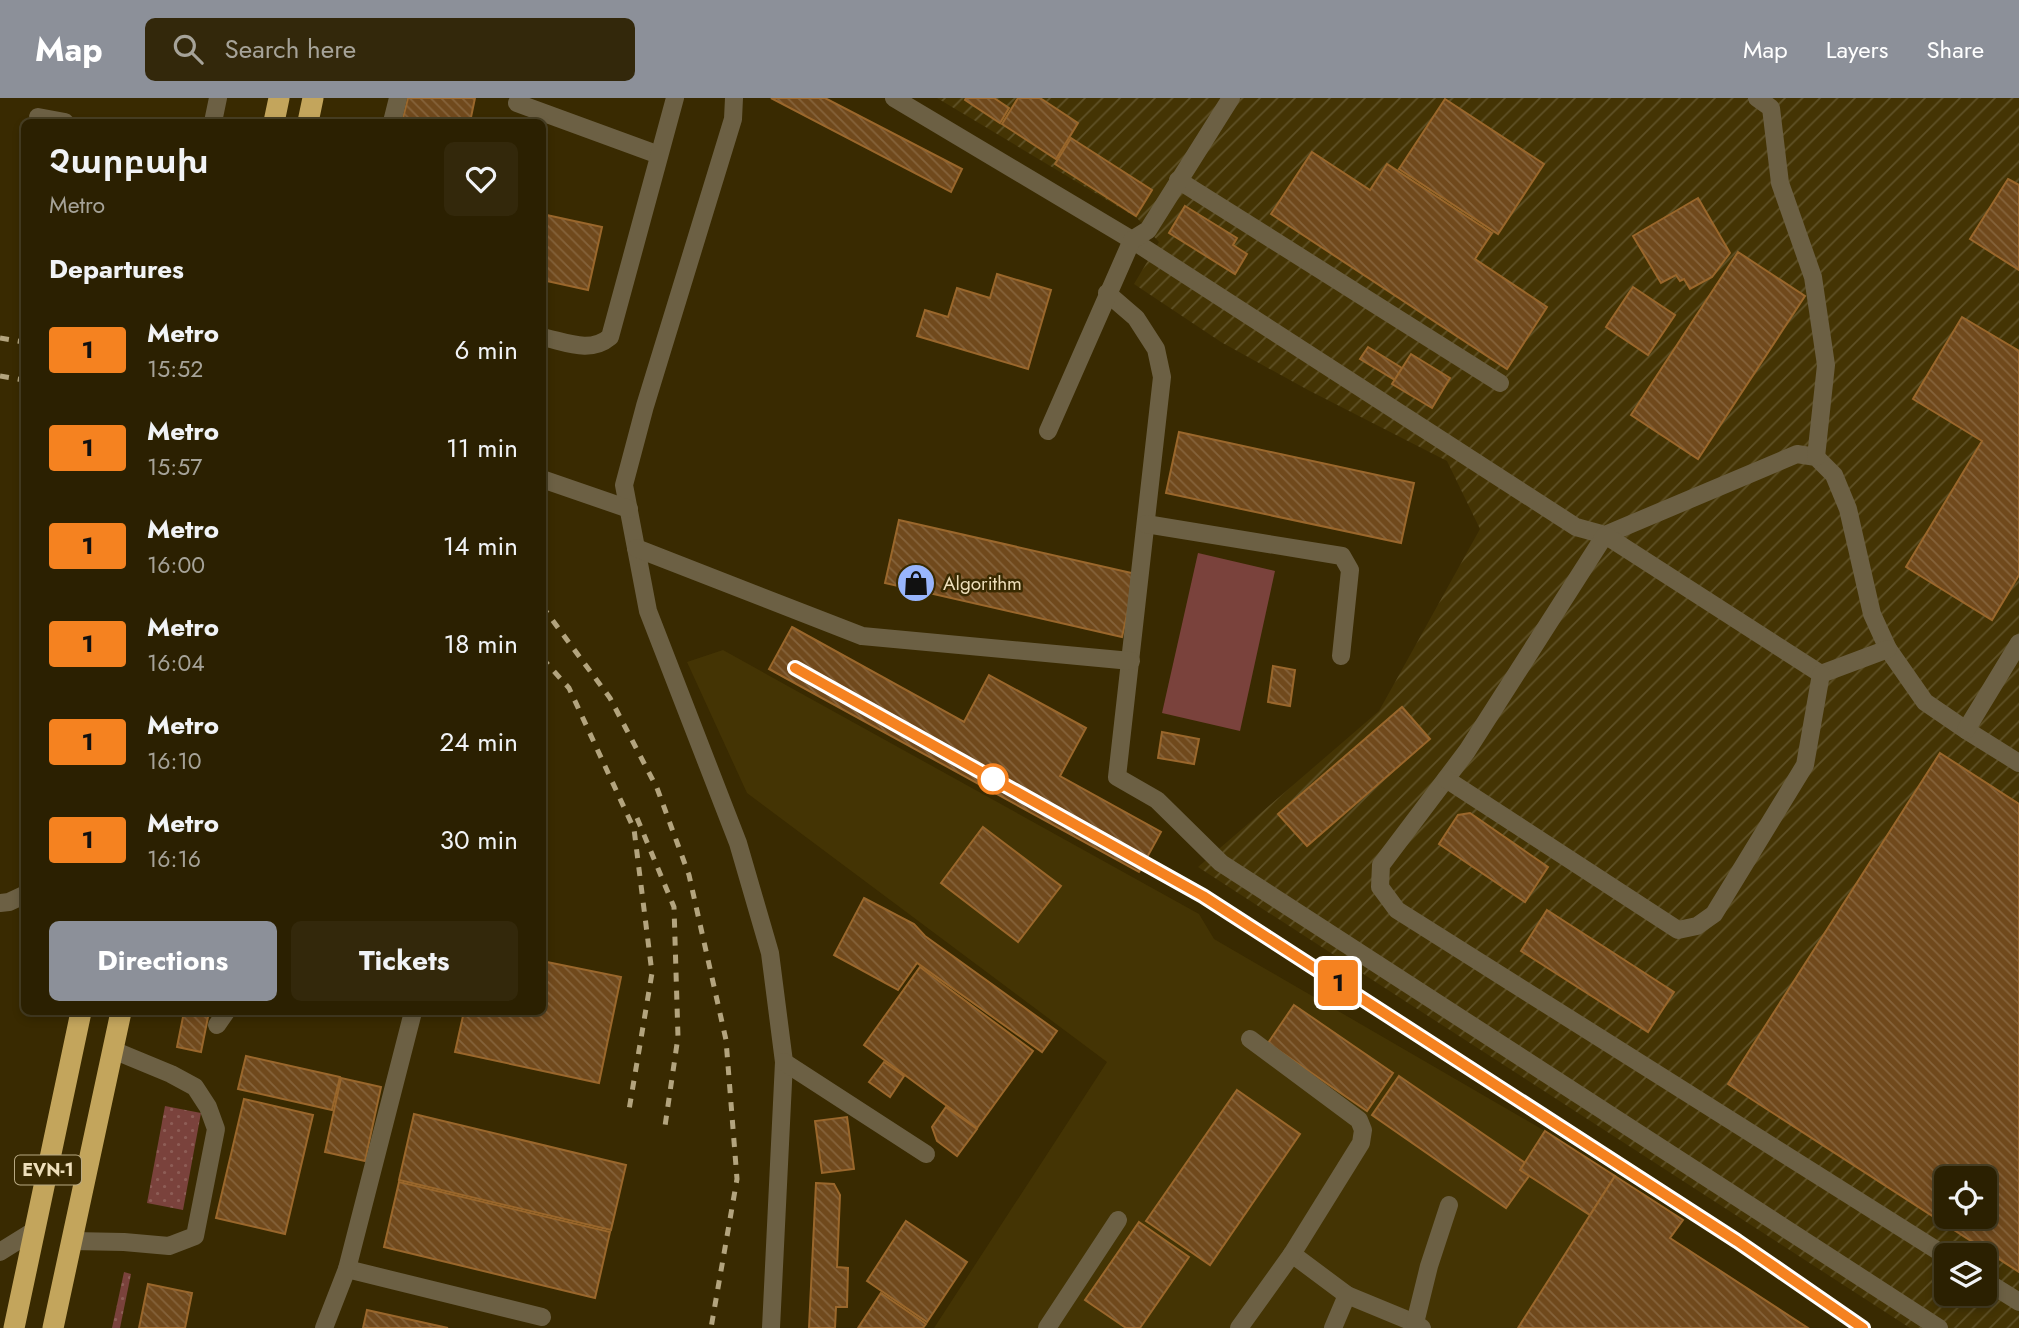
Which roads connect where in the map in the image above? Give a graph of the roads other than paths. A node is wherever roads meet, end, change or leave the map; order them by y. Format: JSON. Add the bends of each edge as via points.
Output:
{"nodes":[{"id":1,"x":218,"y":98,"type":"edge"},
{"id":2,"x":279,"y":98,"type":"edge"},
{"id":3,"x":313,"y":98,"type":"edge"},
{"id":4,"x":398,"y":98,"type":"edge"},
{"id":5,"x":675,"y":98,"type":"edge"},
{"id":6,"x":734,"y":98,"type":"edge"},
{"id":7,"x":894,"y":98,"type":"edge"},
{"id":8,"x":1231,"y":98,"type":"edge"},
{"id":9,"x":1757,"y":98,"type":"edge"},
{"id":10,"x":517,"y":103,"type":"dead end"},
{"id":11,"x":38,"y":117,"type":"dead end"},
{"id":12,"x":49,"y":119,"type":"edge"},
{"id":13,"x":214,"y":119,"type":"edge"},
{"id":14,"x":275,"y":119,"type":"edge"},
{"id":15,"x":309,"y":119,"type":"edge"},
{"id":16,"x":393,"y":119,"type":"edge"},
{"id":17,"x":659,"y":155,"type":"junction"},
{"id":18,"x":1178,"y":180,"type":"junction"},
{"id":19,"x":1132,"y":240,"type":"junction"},
{"id":20,"x":1107,"y":293,"type":"junction"},
{"id":21,"x":546,"y":338,"type":"edge"},
{"id":22,"x":1500,"y":383,"type":"dead end"},
{"id":23,"x":1048,"y":431,"type":"dead end"},
{"id":24,"x":1816,"y":457,"type":"junction"},
{"id":25,"x":546,"y":481,"type":"edge"},
{"id":26,"x":629,"y":509,"type":"junction"},
{"id":27,"x":1146,"y":524,"type":"junction"},
{"id":28,"x":1605,"y":535,"type":"junction"},
{"id":29,"x":636,"y":548,"type":"junction"},
{"id":30,"x":2019,"y":643,"type":"edge"},
{"id":31,"x":1888,"y":649,"type":"junction"},
{"id":32,"x":1341,"y":656,"type":"dead end"},
{"id":33,"x":1130,"y":662,"type":"junction"},
{"id":34,"x":1821,"y":674,"type":"junction"},
{"id":35,"x":1966,"y":730,"type":"junction"},
{"id":36,"x":2019,"y":763,"type":"edge"},
{"id":37,"x":1446,"y":779,"type":"junction"},
{"id":38,"x":21,"y":896,"type":"edge"},
{"id":39,"x":0,"y":903,"type":"edge"},
{"id":40,"x":80,"y":1015,"type":"edge"},
{"id":41,"x":120,"y":1015,"type":"edge"},
{"id":42,"x":408,"y":1015,"type":"edge"},
{"id":43,"x":1250,"y":1039,"type":"dead end"},
{"id":44,"x":113,"y":1050,"type":"junction"},
{"id":45,"x":784,"y":1062,"type":"junction"},
{"id":46,"x":926,"y":1154,"type":"dead end"},
{"id":47,"x":1449,"y":1205,"type":"dead end"},
{"id":48,"x":1118,"y":1220,"type":"dead end"},
{"id":49,"x":35,"y":1230,"type":"junction"},
{"id":50,"x":72,"y":1241,"type":"junction"},
{"id":51,"x":1934,"y":1248,"type":"edge"},
{"id":52,"x":0,"y":1252,"type":"edge"},
{"id":53,"x":1292,"y":1254,"type":"junction"},
{"id":54,"x":347,"y":1269,"type":"junction"},
{"id":55,"x":1997,"y":1288,"type":"edge"},
{"id":56,"x":1347,"y":1295,"type":"junction"},
{"id":57,"x":2019,"y":1301,"type":"edge"},
{"id":58,"x":542,"y":1317,"type":"dead end"},
{"id":59,"x":1419,"y":1325,"type":"edge"},
{"id":60,"x":14,"y":1328,"type":"edge"},
{"id":61,"x":53,"y":1328,"type":"edge"},
{"id":62,"x":324,"y":1328,"type":"edge"},
{"id":63,"x":771,"y":1328,"type":"edge"},
{"id":64,"x":1047,"y":1328,"type":"edge"},
{"id":65,"x":1239,"y":1328,"type":"edge"},
{"id":66,"x":1333,"y":1328,"type":"edge"},
{"id":67,"x":1939,"y":1328,"type":"edge"}],
"edges":[{"from":1,"to":13,"type":"street"},
{"from":2,"to":14,"type":"highway"},
{"from":3,"to":15,"type":"highway"},
{"from":4,"to":16,"type":"street"},
{"from":5,"to":17,"type":"street"},
{"from":6,"to":26,"type":"street","via":[[733,119],[624,485]]},
{"from":7,"to":19,"type":"street"},
{"from":8,"to":18,"type":"street"},
{"from":9,"to":24,"type":"street","via":[[1771,108],[1780,183],[1813,277],[1826,365]]},
{"from":10,"to":17,"type":"street"},
{"from":11,"to":12,"type":"street"},
{"from":17,"to":21,"type":"street","via":[[610,337],[601,345],[587,347]]},
{"from":18,"to":19,"type":"street","via":[[1148,230]]},
{"from":18,"to":22,"type":"street"},
{"from":19,"to":20,"type":"street"},
{"from":19,"to":28,"type":"street","via":[[1576,527]]},
{"from":20,"to":23,"type":"street"},
{"from":20,"to":27,"type":"street","via":[[1136,318],[1156,349],[1162,377]]},
{"from":24,"to":28,"type":"street","via":[[1797,454]]},
{"from":24,"to":31,"type":"street","via":[[1834,474],[1848,509],[1872,614]]},
{"from":25,"to":26,"type":"street"},
{"from":26,"to":29,"type":"street"},
{"from":27,"to":32,"type":"street","via":[[1342,556],[1350,570]]},
{"from":27,"to":33,"type":"street"},
{"from":28,"to":34,"type":"street"},
{"from":28,"to":37,"type":"street"},
{"from":29,"to":33,"type":"street","via":[[862,636]]},
{"from":29,"to":45,"type":"street","via":[[648,611],[738,843],[771,953]]},
{"from":30,"to":35,"type":"street"},
{"from":31,"to":34,"type":"street"},
{"from":31,"to":35,"type":"street","via":[[1925,702]]},
{"from":33,"to":67,"type":"street","via":[[1118,777],[1157,800],[1221,863]]},
{"from":34,"to":37,"type":"street","via":[[1805,765],[1714,914],[1696,926],[1678,930]]},
{"from":35,"to":36,"type":"street"},
{"from":37,"to":51,"type":"street","via":[[1381,865],[1381,887],[1397,910]]},
{"from":38,"to":39,"type":"street"},
{"from":40,"to":49,"type":"highway","number":"EVN-1"},
{"from":41,"to":44,"type":"highway","number":"EVN-1"},
{"from":42,"to":54,"type":"street"},
{"from":43,"to":53,"type":"street","via":[[1359,1120],[1363,1130],[1361,1143]]},
{"from":44,"to":50,"type":"highway","number":"EVN-1"},
{"from":44,"to":50,"type":"street","via":[[195,1087],[208,1107],[216,1129],[195,1236],[169,1246]]},
{"from":45,"to":46,"type":"street"},
{"from":45,"to":63,"type":"street"},
{"from":47,"to":59,"type":"street","via":[[1429,1266]]},
{"from":48,"to":64,"type":"street"},
{"from":49,"to":52,"type":"street"},
{"from":49,"to":60,"type":"highway","number":"EVN-1"},
{"from":50,"to":61,"type":"highway","number":"EVN-1"},
{"from":53,"to":56,"type":"street"},
{"from":53,"to":65,"type":"street"},
{"from":54,"to":58,"type":"street"},
{"from":54,"to":62,"type":"street"},
{"from":55,"to":57,"type":"street"},
{"from":56,"to":59,"type":"street"},
{"from":56,"to":66,"type":"street"}]}
